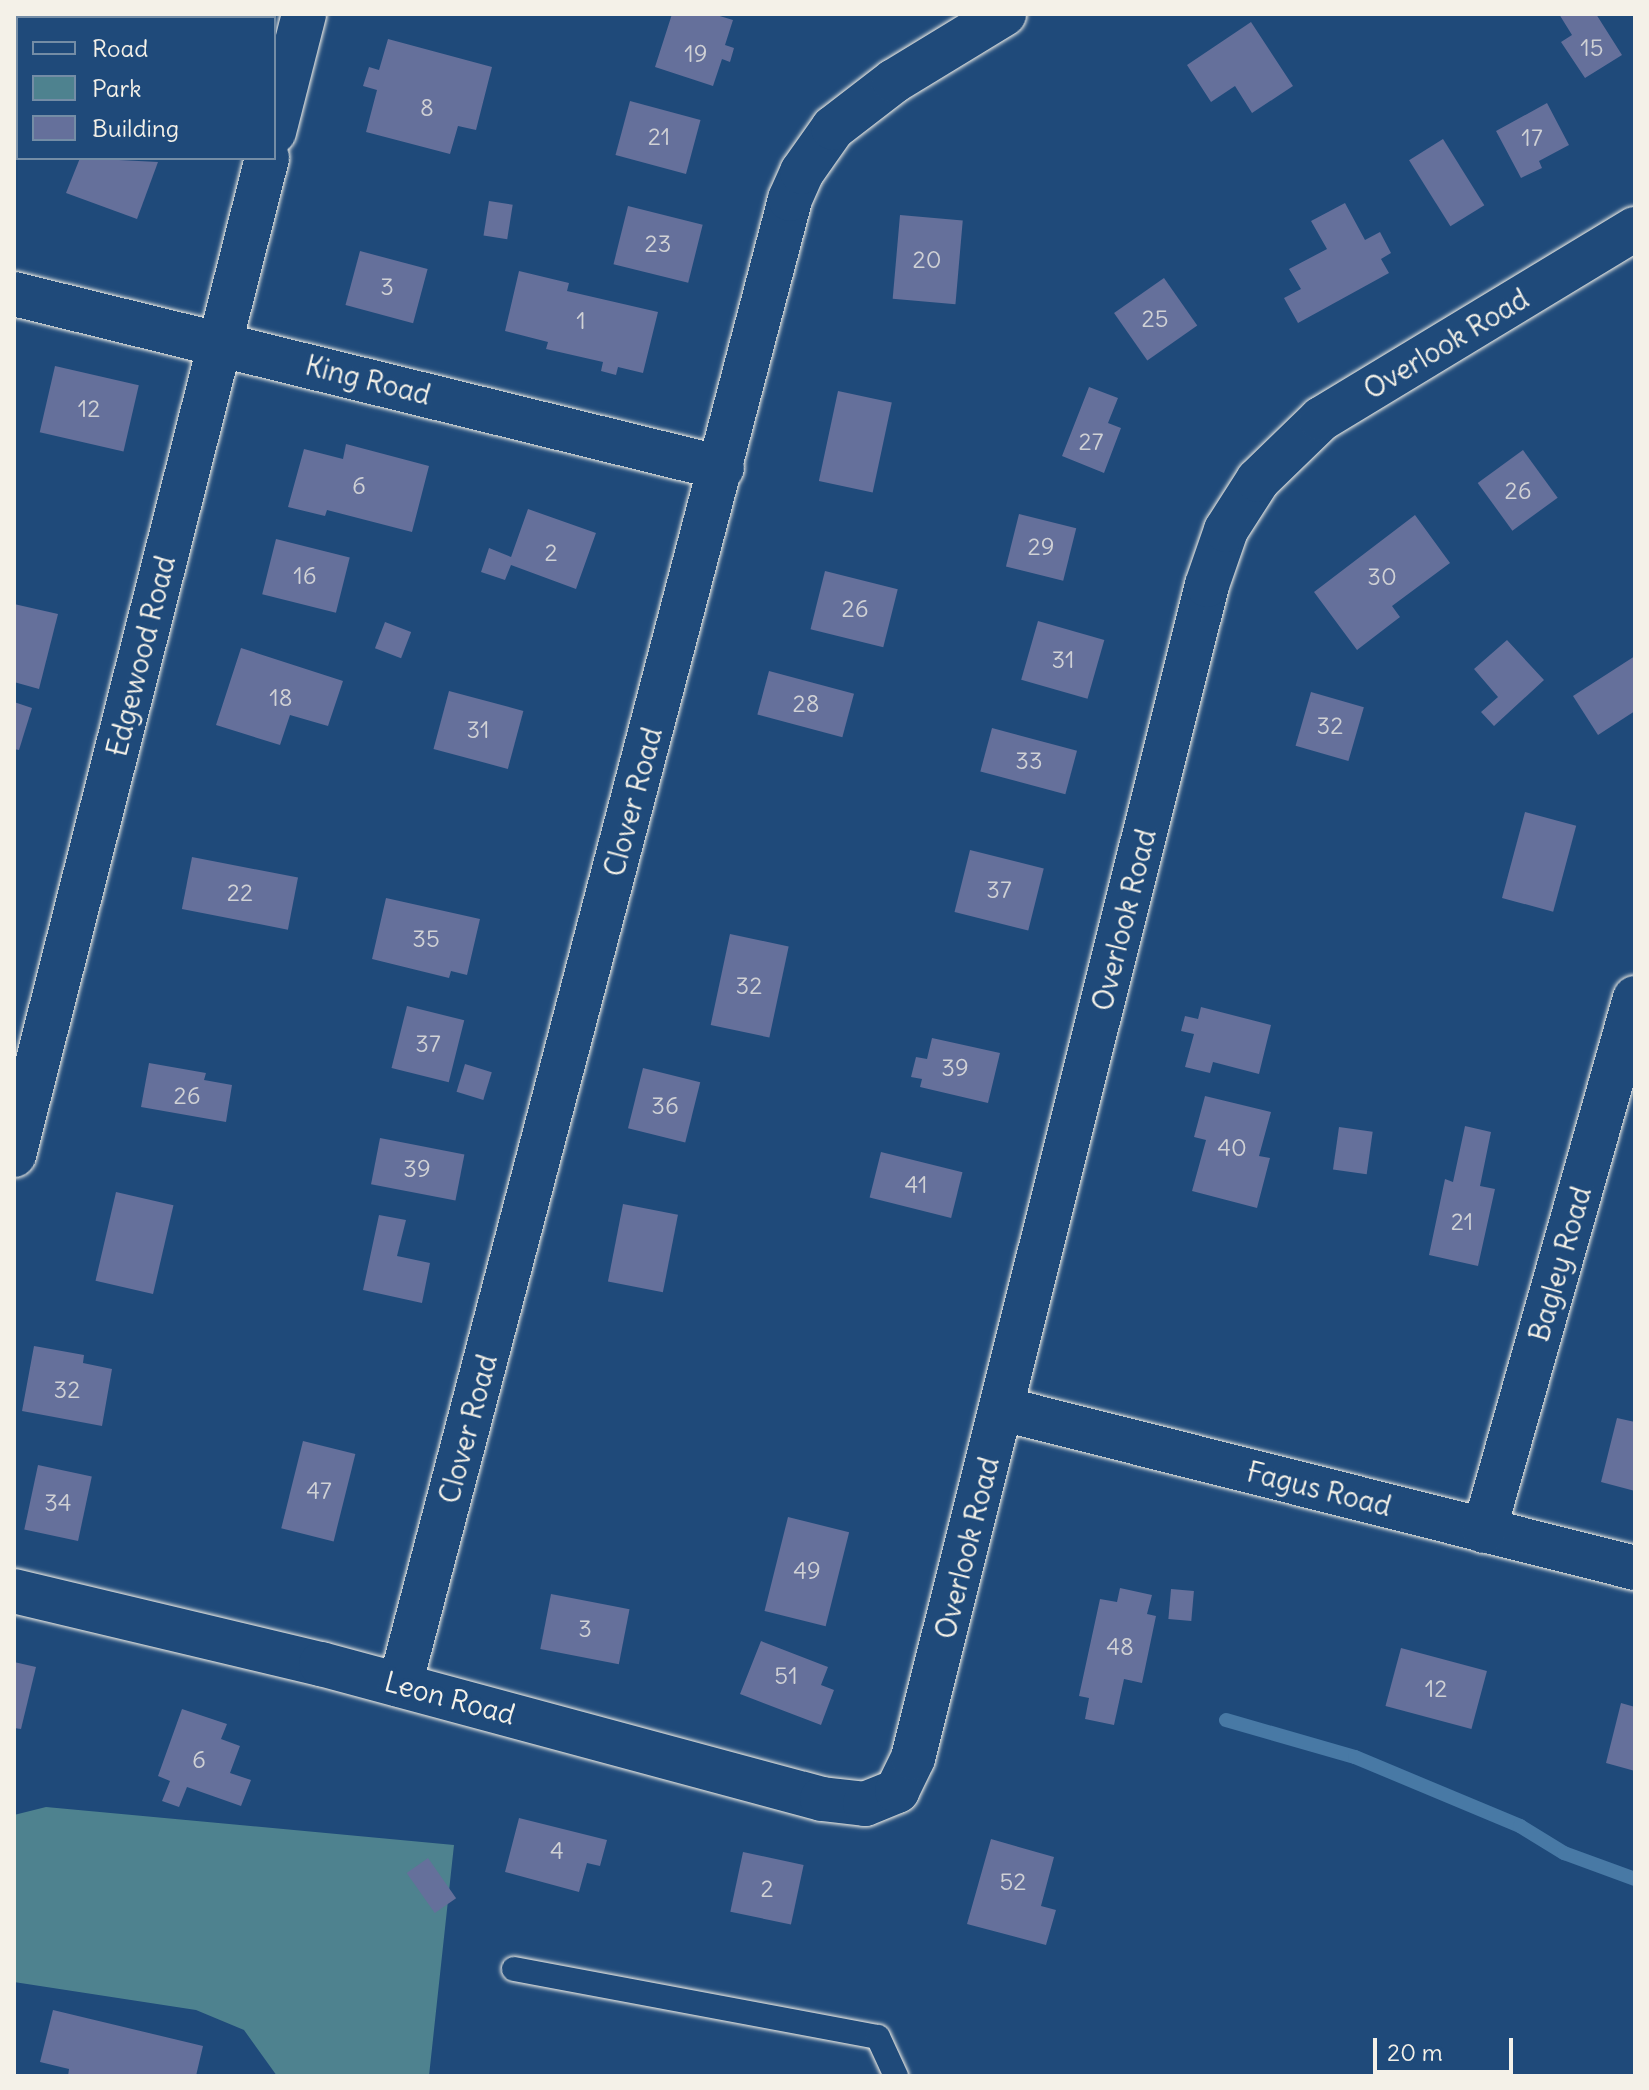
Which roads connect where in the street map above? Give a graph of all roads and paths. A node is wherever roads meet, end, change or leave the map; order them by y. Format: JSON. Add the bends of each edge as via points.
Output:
{"nodes":[{"id":1,"x":304,"y":14,"type":"edge"},
{"id":2,"x":1004,"y":14,"type":"edge"},
{"id":3,"x":276,"y":124,"type":"edge"},
{"id":4,"x":266,"y":160,"type":"edge"},
{"id":5,"x":1635,"y":229,"type":"edge"},
{"id":6,"x":14,"y":294,"type":"edge"},
{"id":7,"x":220,"y":344,"type":"junction"},
{"id":8,"x":722,"y":468,"type":"junction"},
{"id":9,"x":1635,"y":998,"type":"edge"},
{"id":10,"x":14,"y":1155,"type":"edge"},
{"id":11,"x":1003,"y":1409,"type":"junction"},
{"id":12,"x":1484,"y":1531,"type":"junction"},
{"id":13,"x":1635,"y":1568,"type":"edge"},
{"id":14,"x":14,"y":1591,"type":"edge"},
{"id":15,"x":400,"y":1685,"type":"junction"},
{"id":16,"x":884,"y":1800,"type":"joint"},
{"id":17,"x":514,"y":1969,"type":"dead end"},
{"id":18,"x":896,"y":2076,"type":"edge"}],
"edges":[{"from":1,"to":3,"type":"street"},
{"from":2,"to":8,"type":"street","name":"Clover Road","via":[[862,104],[816,149],[781,226]]},
{"from":4,"to":7,"type":"street","name":"Edgewood Road"},
{"from":5,"to":11,"type":"street","name":"Overlook Road","via":[[1321,419],[1267,469],[1226,530],[1207,585]]},
{"from":6,"to":7,"type":"street","name":"King Road"},
{"from":7,"to":8,"type":"street","name":"King Road"},
{"from":7,"to":10,"type":"street","name":"Edgewood Road"},
{"from":8,"to":15,"type":"street","name":"Clover Road"},
{"from":9,"to":12,"type":"street","name":"Bagley Road"},
{"from":11,"to":12,"type":"street","name":"Fagus Road"},
{"from":11,"to":16,"type":"street","name":"Overlook Road","via":[[913,1758],[897,1791]]},
{"from":12,"to":13,"type":"street","name":"Fagus Road"},
{"from":14,"to":15,"type":"street","name":"Leon Road"},
{"from":15,"to":16,"type":"street","name":"Leon Road","via":[[822,1799],[847,1804]]},
{"from":17,"to":18,"type":"lane","via":[[878,2037]]}]}
